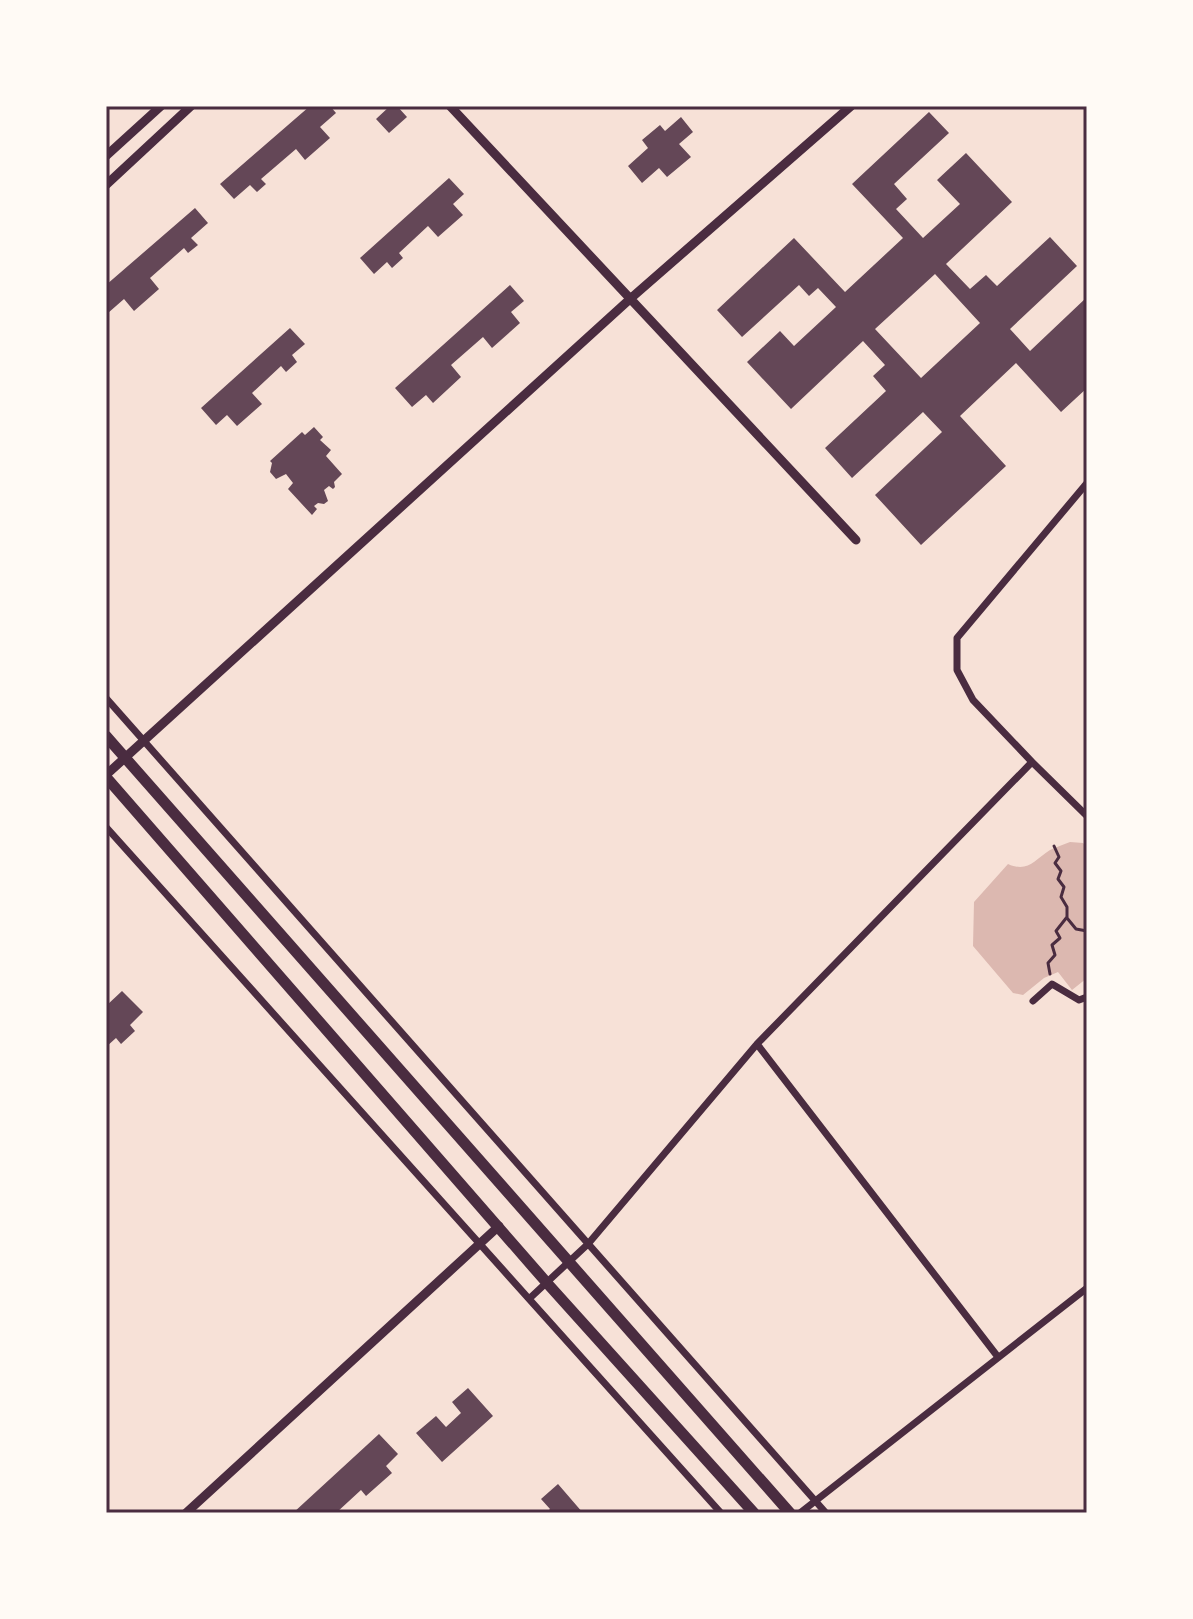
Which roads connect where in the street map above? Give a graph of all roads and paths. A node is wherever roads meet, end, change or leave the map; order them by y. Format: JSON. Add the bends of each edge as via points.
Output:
{"nodes":[{"id":1,"x":161,"y":106,"type":"edge"},
{"id":2,"x":191,"y":106,"type":"edge"},
{"id":3,"x":450,"y":106,"type":"edge"},
{"id":4,"x":851,"y":106,"type":"edge"},
{"id":5,"x":106,"y":156,"type":"edge"},
{"id":6,"x":106,"y":185,"type":"edge"},
{"id":7,"x":630,"y":299,"type":"junction"},
{"id":8,"x":1087,"y":483,"type":"edge"},
{"id":9,"x":856,"y":540,"type":"dead end"},
{"id":10,"x":106,"y":698,"type":"edge"},
{"id":11,"x":106,"y":736,"type":"edge"},
{"id":12,"x":143,"y":741,"type":"junction"},
{"id":13,"x":125,"y":757,"type":"junction"},
{"id":14,"x":1032,"y":762,"type":"junction"},
{"id":15,"x":106,"y":776,"type":"edge"},
{"id":16,"x":1087,"y":816,"type":"edge"},
{"id":17,"x":106,"y":827,"type":"edge"},
{"id":18,"x":1054,"y":846,"type":"dead end"},
{"id":19,"x":1067,"y":917,"type":"junction"},
{"id":20,"x":1087,"y":931,"type":"edge"},
{"id":21,"x":1052,"y":984,"type":"junction"},
{"id":22,"x":1087,"y":997,"type":"edge"},
{"id":23,"x":1033,"y":1001,"type":"dead end"},
{"id":24,"x":757,"y":1044,"type":"junction"},
{"id":25,"x":499,"y":1226,"type":"junction"},
{"id":26,"x":480,"y":1243,"type":"junction"},
{"id":27,"x":588,"y":1244,"type":"junction"},
{"id":28,"x":569,"y":1262,"type":"junction"},
{"id":29,"x":547,"y":1283,"type":"junction"},
{"id":30,"x":1087,"y":1288,"type":"edge"},
{"id":31,"x":530,"y":1298,"type":"junction"},
{"id":32,"x":998,"y":1357,"type":"junction"},
{"id":33,"x":816,"y":1501,"type":"junction"},
{"id":34,"x":186,"y":1513,"type":"edge"},
{"id":35,"x":721,"y":1513,"type":"edge"},
{"id":36,"x":754,"y":1513,"type":"edge"},
{"id":37,"x":790,"y":1513,"type":"edge"},
{"id":38,"x":800,"y":1513,"type":"edge"},
{"id":39,"x":826,"y":1513,"type":"edge"}],
"edges":[{"from":1,"to":5,"type":"street"},
{"from":2,"to":6,"type":"street"},
{"from":3,"to":7,"type":"street"},
{"from":4,"to":7,"type":"street"},
{"from":7,"to":9,"type":"street"},
{"from":7,"to":12,"type":"street"},
{"from":8,"to":14,"type":"street","via":[[957,638],[957,670],[973,700]]},
{"from":10,"to":12,"type":"street"},
{"from":11,"to":13,"type":"main road"},
{"from":12,"to":13,"type":"street"},
{"from":12,"to":27,"type":"street"},
{"from":13,"to":15,"type":"street"},
{"from":13,"to":28,"type":"main road"},
{"from":14,"to":16,"type":"street"},
{"from":14,"to":24,"type":"street"},
{"from":15,"to":25,"type":"main road"},
{"from":17,"to":26,"type":"street"},
{"from":18,"to":19,"type":"path"},
{"from":19,"to":20,"type":"path","via":[[1076,929]]},
{"from":19,"to":21,"type":"path","via":[[1052,945]]},
{"from":21,"to":22,"type":"street","via":[[1079,1000]]},
{"from":21,"to":23,"type":"street"},
{"from":24,"to":27,"type":"street"},
{"from":24,"to":32,"type":"street"},
{"from":25,"to":26,"type":"street"},
{"from":25,"to":29,"type":"main road"},
{"from":26,"to":31,"type":"street"},
{"from":26,"to":34,"type":"street"},
{"from":27,"to":28,"type":"street"},
{"from":27,"to":33,"type":"street"},
{"from":28,"to":29,"type":"street"},
{"from":28,"to":37,"type":"main road"},
{"from":29,"to":31,"type":"street"},
{"from":29,"to":36,"type":"main road"},
{"from":30,"to":32,"type":"street"},
{"from":31,"to":35,"type":"street"},
{"from":32,"to":33,"type":"street"},
{"from":33,"to":38,"type":"street"},
{"from":33,"to":39,"type":"street"}]}
